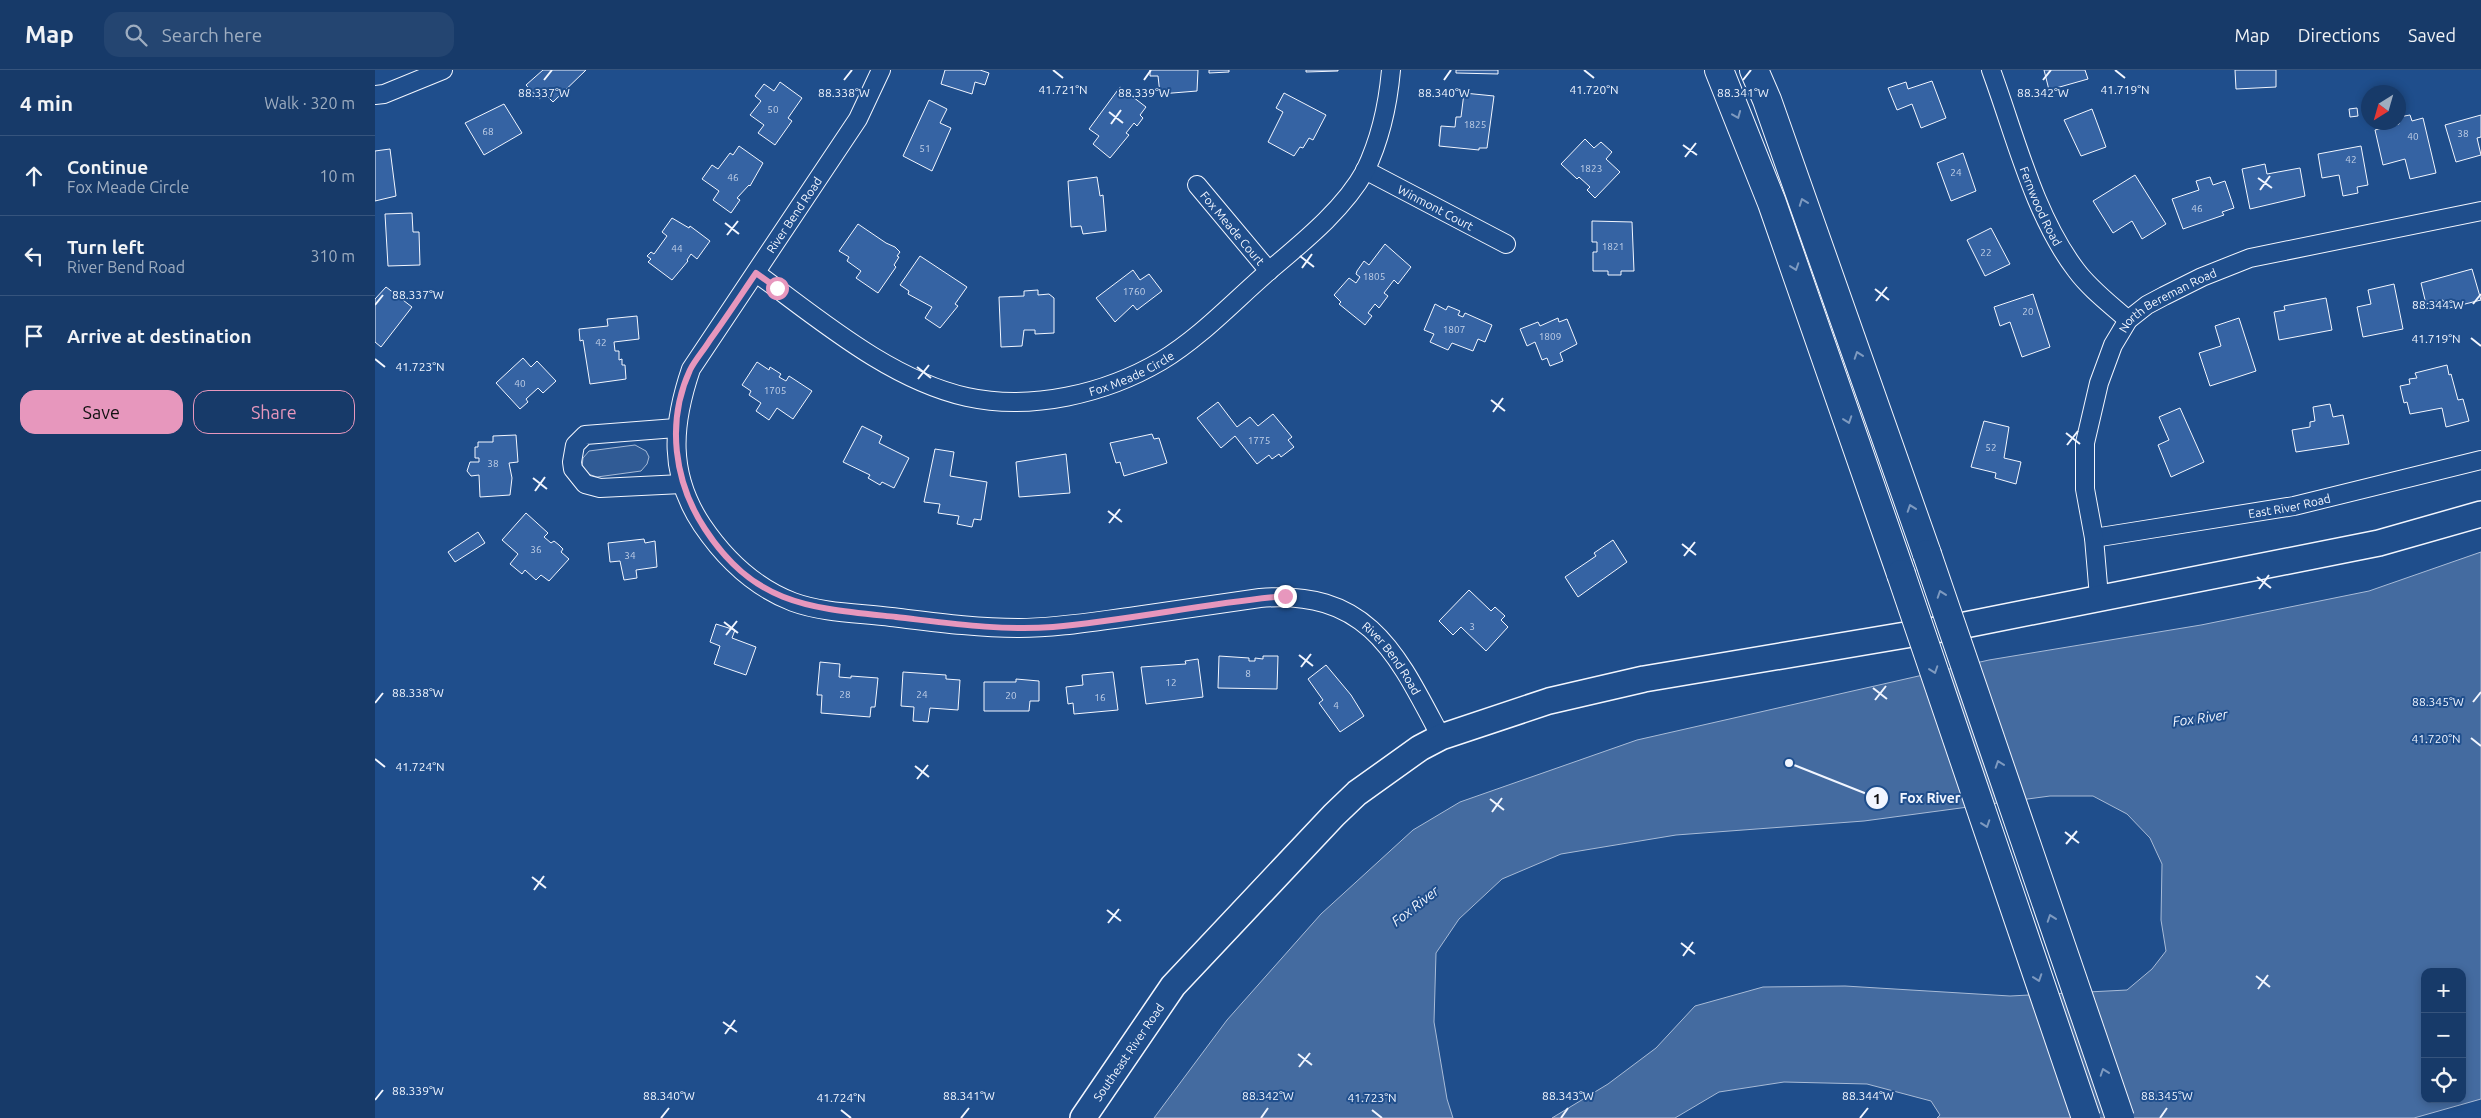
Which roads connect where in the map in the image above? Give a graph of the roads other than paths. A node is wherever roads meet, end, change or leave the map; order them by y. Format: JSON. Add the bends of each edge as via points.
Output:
{"nodes":[{"id":1,"x":443,"y":70,"type":"edge"},
{"id":2,"x":881,"y":70,"type":"edge"},
{"id":3,"x":1391,"y":70,"type":"edge"},
{"id":4,"x":1719,"y":70,"type":"edge"},
{"id":5,"x":1754,"y":70,"type":"edge"},
{"id":6,"x":1991,"y":70,"type":"edge"},
{"id":7,"x":375,"y":95,"type":"edge"},
{"id":8,"x":1365,"y":170,"type":"junction"},
{"id":9,"x":1197,"y":185,"type":"dead end"},
{"id":10,"x":2481,"y":211,"type":"edge"},
{"id":11,"x":1506,"y":244,"type":"dead end"},
{"id":12,"x":1269,"y":271,"type":"junction"},
{"id":13,"x":756,"y":273,"type":"junction"},
{"id":14,"x":2128,"y":320,"type":"junction"},
{"id":15,"x":676,"y":428,"type":"junction"},
{"id":16,"x":2481,"y":460,"type":"edge"},
{"id":17,"x":682,"y":484,"type":"junction"},
{"id":18,"x":2481,"y":514,"type":"edge"},
{"id":19,"x":2093,"y":538,"type":"junction"},
{"id":20,"x":2099,"y":597,"type":"junction"},
{"id":21,"x":1441,"y":737,"type":"junction"},
{"id":22,"x":1083,"y":1118,"type":"edge"},
{"id":23,"x":2086,"y":1118,"type":"edge"},
{"id":24,"x":2120,"y":1118,"type":"edge"}],
"edges":[{"from":1,"to":7,"type":"street"},
{"from":2,"to":13,"type":"street","name":"River Bend Road","via":[[858,119]]},
{"from":3,"to":8,"type":"street","name":"Fox Meade Circle","via":[[1389,99]]},
{"from":4,"to":23,"type":"main road","one_way":true,"bridge":true,"via":[[1773,203]]},
{"from":24,"to":5,"type":"main road","one_way":true,"bridge":true,"via":[[1927,554]]},
{"from":6,"to":14,"type":"street","name":"Fernwood Road","via":[[2056,240],[2075,270]]},
{"from":8,"to":11,"type":"street","name":"Winmont Court"},
{"from":8,"to":12,"type":"street","name":"Fox Meade Circle","via":[[1326,220]]},
{"from":9,"to":12,"type":"street","name":"Fox Meade Court"},
{"from":10,"to":14,"type":"street","name":"North Bereman Road","via":[[2250,258],[2201,277],[2147,305]]},
{"from":12,"to":13,"type":"street","name":"Fox Meade Circle","via":[[1162,360],[1099,387],[1066,396],[1025,401],[967,397],[931,386],[855,344]]},
{"from":13,"to":15,"type":"street","name":"River Bend Road","via":[[691,369]]},
{"from":14,"to":19,"type":"street","name":"North Bereman Road","via":[[2113,345],[2099,383],[2085,443],[2085,489]]},
{"from":15,"to":17,"type":"street","name":"River Bend Road","via":[[676,454]]},
{"from":15,"to":17,"type":"street","via":[[585,435],[575,445],[572,462],[581,481],[596,488]]},
{"from":16,"to":19,"type":"street","name":"East River Road","via":[[2294,506]]},
{"from":17,"to":21,"type":"street","name":"River Bend Road","via":[[698,518],[729,560],[748,577],[795,602],[829,610],[1018,628],[1086,623],[1260,598],[1309,598],[1355,617],[1377,635],[1395,654]]},
{"from":18,"to":20,"type":"street","name":"Southeast River Road","via":[[2379,543]]},
{"from":19,"to":20,"type":"street","name":"North Bereman Road"},
{"from":20,"to":21,"type":"street","name":"Southeast River Road","via":[[1965,625],[1643,679],[1549,701]]},
{"from":21,"to":22,"type":"street","name":"Southeast River Road","via":[[1357,793],[1173,986]]}]}
